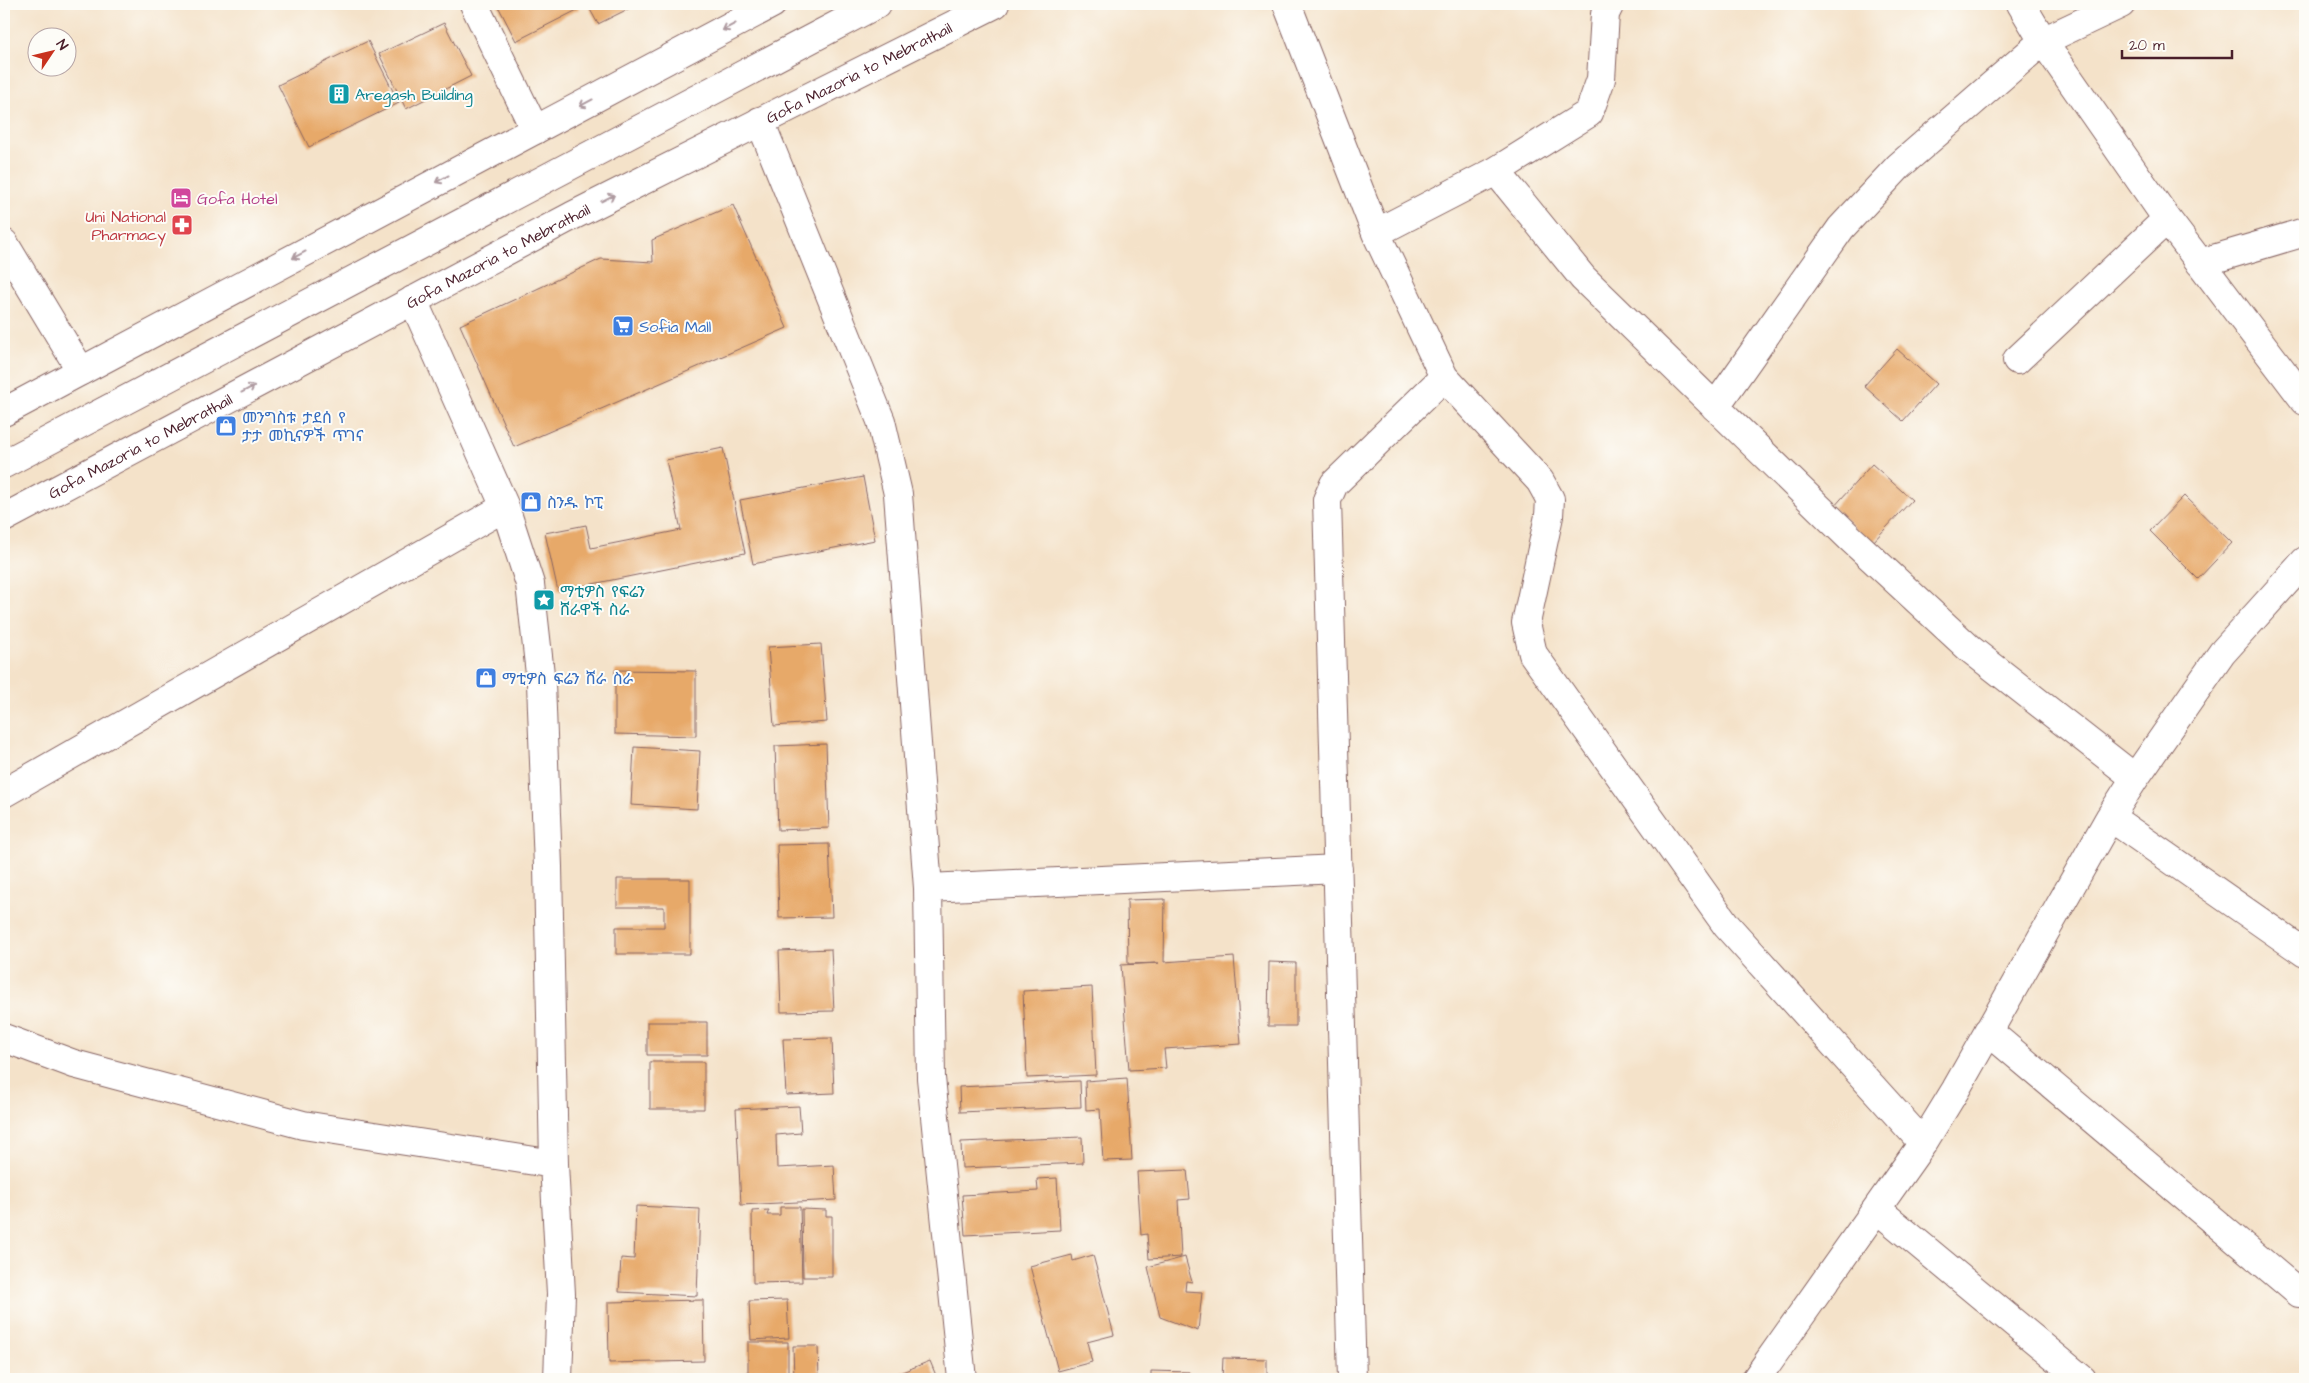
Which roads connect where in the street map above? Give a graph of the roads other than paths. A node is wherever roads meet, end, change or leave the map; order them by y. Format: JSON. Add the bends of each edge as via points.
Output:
{"nodes":[{"id":1,"x":474,"y":4,"type":"edge"},
{"id":2,"x":772,"y":4,"type":"edge"},
{"id":3,"x":877,"y":4,"type":"edge"},
{"id":4,"x":995,"y":4,"type":"edge"},
{"id":5,"x":1287,"y":4,"type":"edge"},
{"id":6,"x":1610,"y":4,"type":"edge"},
{"id":7,"x":2021,"y":4,"type":"edge"},
{"id":8,"x":2121,"y":4,"type":"edge"},
{"id":9,"x":2043,"y":41,"type":"junction"},
{"id":10,"x":760,"y":121,"type":"junction"},
{"id":11,"x":535,"y":130,"type":"junction"},
{"id":12,"x":1496,"y":171,"type":"junction"},
{"id":13,"x":2167,"y":219,"type":"junction"},
{"id":14,"x":2305,"y":232,"type":"edge"},
{"id":15,"x":1376,"y":233,"type":"junction"},
{"id":16,"x":4,"y":243,"type":"edge"},
{"id":17,"x":2200,"y":263,"type":"junction"},
{"id":18,"x":412,"y":300,"type":"junction"},
{"id":19,"x":2017,"y":360,"type":"dead end"},
{"id":20,"x":81,"y":371,"type":"junction"},
{"id":21,"x":1444,"y":377,"type":"junction"},
{"id":22,"x":2305,"y":402,"type":"edge"},
{"id":23,"x":1715,"y":407,"type":"junction"},
{"id":24,"x":4,"y":412,"type":"edge"},
{"id":25,"x":4,"y":464,"type":"edge"},
{"id":26,"x":505,"y":507,"type":"junction"},
{"id":27,"x":4,"y":518,"type":"edge"},
{"id":28,"x":2305,"y":561,"type":"edge"},
{"id":29,"x":2134,"y":778,"type":"junction"},
{"id":30,"x":4,"y":793,"type":"edge"},
{"id":31,"x":2110,"y":817,"type":"junction"},
{"id":32,"x":1338,"y":869,"type":"junction"},
{"id":33,"x":928,"y":888,"type":"junction"},
{"id":34,"x":2305,"y":953,"type":"edge"},
{"id":35,"x":1988,"y":1032,"type":"junction"},
{"id":36,"x":4,"y":1038,"type":"edge"},
{"id":37,"x":1923,"y":1143,"type":"junction"},
{"id":38,"x":554,"y":1164,"type":"junction"},
{"id":39,"x":1878,"y":1210,"type":"junction"},
{"id":40,"x":2299,"y":1293,"type":"dead end"},
{"id":41,"x":558,"y":1379,"type":"edge"},
{"id":42,"x":962,"y":1379,"type":"edge"},
{"id":43,"x":1352,"y":1379,"type":"edge"},
{"id":44,"x":1756,"y":1379,"type":"edge"},
{"id":45,"x":2082,"y":1379,"type":"edge"}],
"edges":[{"from":1,"to":11,"type":"street"},
{"from":2,"to":11,"type":"street","one_way":true},
{"from":3,"to":25,"type":"street"},
{"from":4,"to":10,"type":"street","name":"Gofa Mazoria to Mebrathail"},
{"from":5,"to":15,"type":"street"},
{"from":6,"to":12,"type":"street","via":[[1605,14],[1601,79],[1589,113]]},
{"from":7,"to":9,"type":"street"},
{"from":8,"to":9,"type":"street"},
{"from":9,"to":13,"type":"street"},
{"from":9,"to":23,"type":"street","via":[[1899,166],[1841,228]]},
{"from":18,"to":10,"type":"street","name":"Gofa Mazoria to Mebrathail","one_way":true},
{"from":10,"to":33,"type":"street","via":[[881,421],[898,494]]},
{"from":11,"to":20,"type":"street","one_way":true},
{"from":12,"to":15,"type":"street"},
{"from":12,"to":23,"type":"street","via":[[1583,278]]},
{"from":13,"to":17,"type":"street"},
{"from":13,"to":19,"type":"street"},
{"from":14,"to":17,"type":"street"},
{"from":15,"to":21,"type":"street"},
{"from":16,"to":20,"type":"street"},
{"from":17,"to":22,"type":"street"},
{"from":18,"to":26,"type":"street"},
{"from":27,"to":18,"type":"street","name":"Gofa Mazoria to Mebrathail","one_way":true},
{"from":20,"to":24,"type":"street"},
{"from":21,"to":32,"type":"street","via":[[1334,484],[1327,500]]},
{"from":21,"to":37,"type":"street","via":[[1540,481],[1550,499],[1526,623],[1533,654],[1727,926]]},
{"from":23,"to":29,"type":"street","via":[[1970,649]]},
{"from":26,"to":30,"type":"street"},
{"from":26,"to":38,"type":"street","via":[[530,584],[541,683]]},
{"from":28,"to":29,"type":"street","via":[[2222,653]]},
{"from":29,"to":31,"type":"street"},
{"from":31,"to":34,"type":"street"},
{"from":31,"to":35,"type":"street"},
{"from":32,"to":33,"type":"street"},
{"from":32,"to":43,"type":"street"},
{"from":33,"to":42,"type":"street","via":[[931,1078]]},
{"from":35,"to":37,"type":"street"},
{"from":35,"to":40,"type":"street"},
{"from":36,"to":38,"type":"street","via":[[74,1064],[303,1125]]},
{"from":37,"to":39,"type":"street"},
{"from":38,"to":41,"type":"street","via":[[561,1294]]},
{"from":39,"to":44,"type":"street"},
{"from":39,"to":45,"type":"street"}]}
